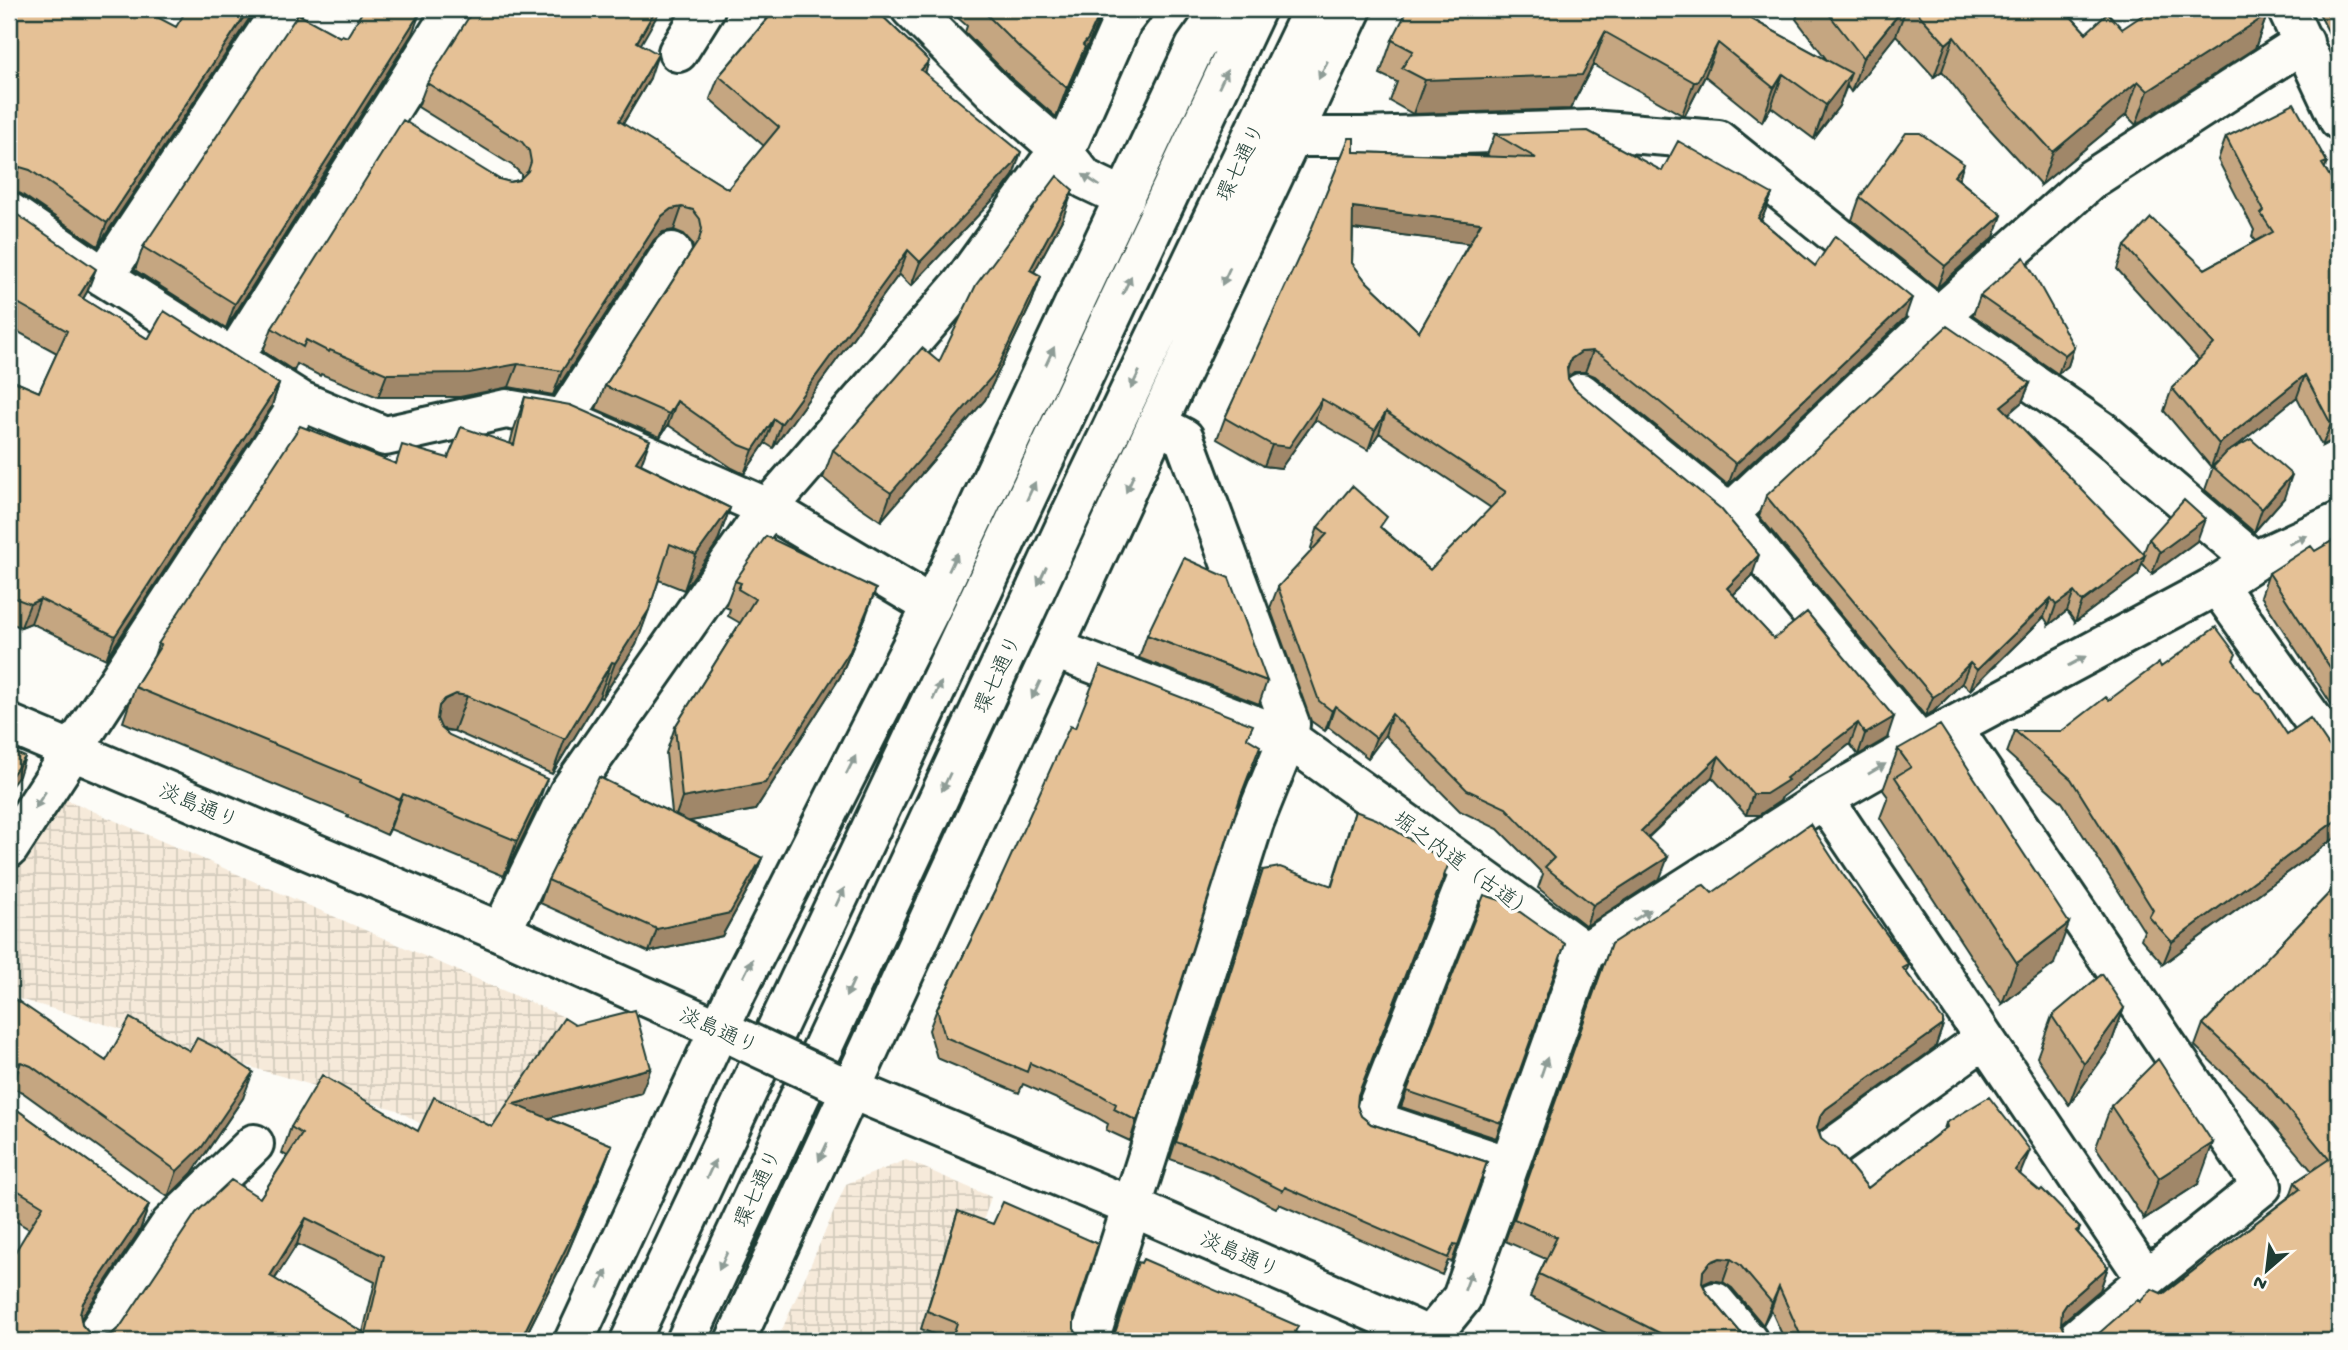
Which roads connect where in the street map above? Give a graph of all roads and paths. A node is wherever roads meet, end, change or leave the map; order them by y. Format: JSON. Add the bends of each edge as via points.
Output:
{"nodes":[{"id":1,"x":282,"y":9,"type":"edge"},
{"id":2,"x":705,"y":9,"type":"edge"},
{"id":3,"x":911,"y":9,"type":"edge"},
{"id":4,"x":1222,"y":9,"type":"edge"},
{"id":5,"x":1256,"y":9,"type":"edge"},
{"id":6,"x":1313,"y":9,"type":"edge"},
{"id":7,"x":1352,"y":9,"type":"edge"},
{"id":8,"x":2287,"y":9,"type":"edge"},
{"id":9,"x":1121,"y":13,"type":"edge"},
{"id":10,"x":436,"y":15,"type":"edge"},
{"id":11,"x":2305,"y":42,"type":"junction"},
{"id":12,"x":678,"y":52,"type":"dead end"},
{"id":13,"x":388,"y":114,"type":"junction"},
{"id":14,"x":2339,"y":120,"type":"edge"},
{"id":15,"x":422,"y":135,"type":"edge"},
{"id":16,"x":1291,"y":137,"type":"junction"},
{"id":17,"x":1065,"y":153,"type":"junction"},
{"id":18,"x":1125,"y":198,"type":"junction"},
{"id":19,"x":11,"y":220,"type":"edge"},
{"id":20,"x":672,"y":252,"type":"dead end"},
{"id":21,"x":104,"y":277,"type":"junction"},
{"id":22,"x":1938,"y":317,"type":"junction"},
{"id":23,"x":234,"y":358,"type":"junction"},
{"id":24,"x":1581,"y":393,"type":"edge"},
{"id":25,"x":301,"y":401,"type":"junction"},
{"id":26,"x":564,"y":419,"type":"junction"},
{"id":27,"x":1157,"y":424,"type":"junction"},
{"id":28,"x":768,"y":508,"type":"junction"},
{"id":29,"x":1729,"y":514,"type":"junction"},
{"id":30,"x":2339,"y":522,"type":"edge"},
{"id":31,"x":2254,"y":561,"type":"junction"},
{"id":32,"x":2217,"y":585,"type":"junction"},
{"id":33,"x":932,"y":606,"type":"junction"},
{"id":34,"x":1055,"y":649,"type":"junction"},
{"id":35,"x":9,"y":724,"type":"edge"},
{"id":36,"x":1936,"y":736,"type":"junction"},
{"id":37,"x":1288,"y":738,"type":"junction"},
{"id":38,"x":71,"y":751,"type":"junction"},
{"id":39,"x":2339,"y":756,"type":"edge"},
{"id":40,"x":528,"y":788,"type":"edge"},
{"id":41,"x":1824,"y":799,"type":"junction"},
{"id":42,"x":563,"y":803,"type":"junction"},
{"id":43,"x":9,"y":848,"type":"edge"},
{"id":44,"x":1471,"y":869,"type":"junction"},
{"id":45,"x":501,"y":932,"type":"junction"},
{"id":46,"x":1585,"y":952,"type":"junction"},
{"id":47,"x":732,"y":1035,"type":"junction"},
{"id":48,"x":1984,"y":1039,"type":"junction"},
{"id":49,"x":841,"y":1085,"type":"junction"},
{"id":50,"x":254,"y":1144,"type":"dead end"},
{"id":51,"x":1831,"y":1149,"type":"edge"},
{"id":52,"x":1509,"y":1166,"type":"junction"},
{"id":53,"x":138,"y":1202,"type":"edge"},
{"id":54,"x":1132,"y":1207,"type":"junction"},
{"id":55,"x":170,"y":1225,"type":"junction"},
{"id":56,"x":2146,"y":1279,"type":"junction"},
{"id":57,"x":1715,"y":1301,"type":"edge"},
{"id":58,"x":1428,"y":1339,"type":"edge"},
{"id":59,"x":92,"y":1341,"type":"edge"},
{"id":60,"x":575,"y":1341,"type":"edge"},
{"id":61,"x":630,"y":1341,"type":"edge"},
{"id":62,"x":685,"y":1341,"type":"edge"},
{"id":63,"x":735,"y":1341,"type":"edge"},
{"id":64,"x":1089,"y":1341,"type":"edge"},
{"id":65,"x":1748,"y":1341,"type":"edge"},
{"id":66,"x":2074,"y":1341,"type":"edge"}],
"edges":[{"from":1,"to":21,"type":"street"},
{"from":2,"to":12,"type":"street"},
{"from":3,"to":17,"type":"street","via":[[994,92]]},
{"from":4,"to":18,"type":"street","via":[[1195,47]]},
{"from":61,"to":5,"type":"street","one_way":true},
{"from":6,"to":62,"type":"street","name":"環七通り","one_way":true,"via":[[1071,514]]},
{"from":7,"to":16,"type":"street","one_way":true},
{"from":8,"to":11,"type":"street"},
{"from":9,"to":17,"type":"street"},
{"from":10,"to":13,"type":"street"},
{"from":11,"to":14,"type":"street"},
{"from":11,"to":22,"type":"street","via":[[2092,179]]},
{"from":13,"to":15,"type":"street"},
{"from":13,"to":23,"type":"street"},
{"from":16,"to":22,"type":"street","via":[[1590,130],[1718,141]]},
{"from":16,"to":27,"type":"street","one_way":true},
{"from":18,"to":17,"type":"street","one_way":true,"via":[[1085,179]]},
{"from":17,"to":28,"type":"street","via":[[1046,166],[962,284]]},
{"from":33,"to":18,"type":"street","one_way":true},
{"from":19,"to":21,"type":"street"},
{"from":20,"to":26,"type":"street"},
{"from":21,"to":23,"type":"street"},
{"from":22,"to":29,"type":"street"},
{"from":22,"to":31,"type":"street","via":[[2102,431]]},
{"from":23,"to":25,"type":"street"},
{"from":24,"to":29,"type":"street"},
{"from":25,"to":26,"type":"street","via":[[385,436],[506,409]]},
{"from":25,"to":38,"type":"street"},
{"from":26,"to":28,"type":"street"},
{"from":27,"to":34,"type":"street","one_way":true},
{"from":27,"to":37,"type":"street","via":[[1184,438],[1290,724]]},
{"from":28,"to":33,"type":"street"},
{"from":28,"to":42,"type":"street"},
{"from":29,"to":36,"type":"street"},
{"from":31,"to":30,"type":"street","one_way":true},
{"from":31,"to":32,"type":"street"},
{"from":36,"to":32,"type":"street","one_way":true},
{"from":32,"to":39,"type":"street"},
{"from":47,"to":33,"type":"street","one_way":true},
{"from":34,"to":37,"type":"street","name":"堀之内道（古道）"},
{"from":34,"to":49,"type":"street","one_way":true},
{"from":35,"to":38,"type":"street","name":"淡島通り"},
{"from":41,"to":36,"type":"street","one_way":true},
{"from":36,"to":56,"type":"street","via":[[2262,1186]]},
{"from":37,"to":44,"type":"street","name":"堀之内道（古道）"},
{"from":37,"to":54,"type":"street","via":[[1254,822]]},
{"from":38,"to":43,"type":"street","one_way":true},
{"from":38,"to":45,"type":"street","name":"淡島通り"},
{"from":40,"to":42,"type":"street"},
{"from":46,"to":41,"type":"street","one_way":true},
{"from":41,"to":48,"type":"street"},
{"from":42,"to":45,"type":"street"},
{"from":44,"to":46,"type":"street","name":"堀之内道（古道）"},
{"from":44,"to":52,"type":"street","via":[[1371,1120]]},
{"from":45,"to":47,"type":"street","name":"淡島通り"},
{"from":52,"to":46,"type":"street","one_way":true},
{"from":47,"to":49,"type":"street","name":"淡島通り","bridge":true},
{"from":60,"to":47,"type":"street","one_way":true},
{"from":48,"to":51,"type":"street"},
{"from":48,"to":56,"type":"street"},
{"from":49,"to":54,"type":"street","name":"淡島通り"},
{"from":49,"to":63,"type":"street","one_way":true},
{"from":50,"to":55,"type":"street"},
{"from":58,"to":52,"type":"street","one_way":true,"via":[[1462,1298]]},
{"from":53,"to":55,"type":"street"},
{"from":54,"to":58,"type":"street","name":"淡島通り"},
{"from":54,"to":64,"type":"street"},
{"from":55,"to":59,"type":"street"},
{"from":56,"to":66,"type":"street"},
{"from":57,"to":65,"type":"street"}]}
